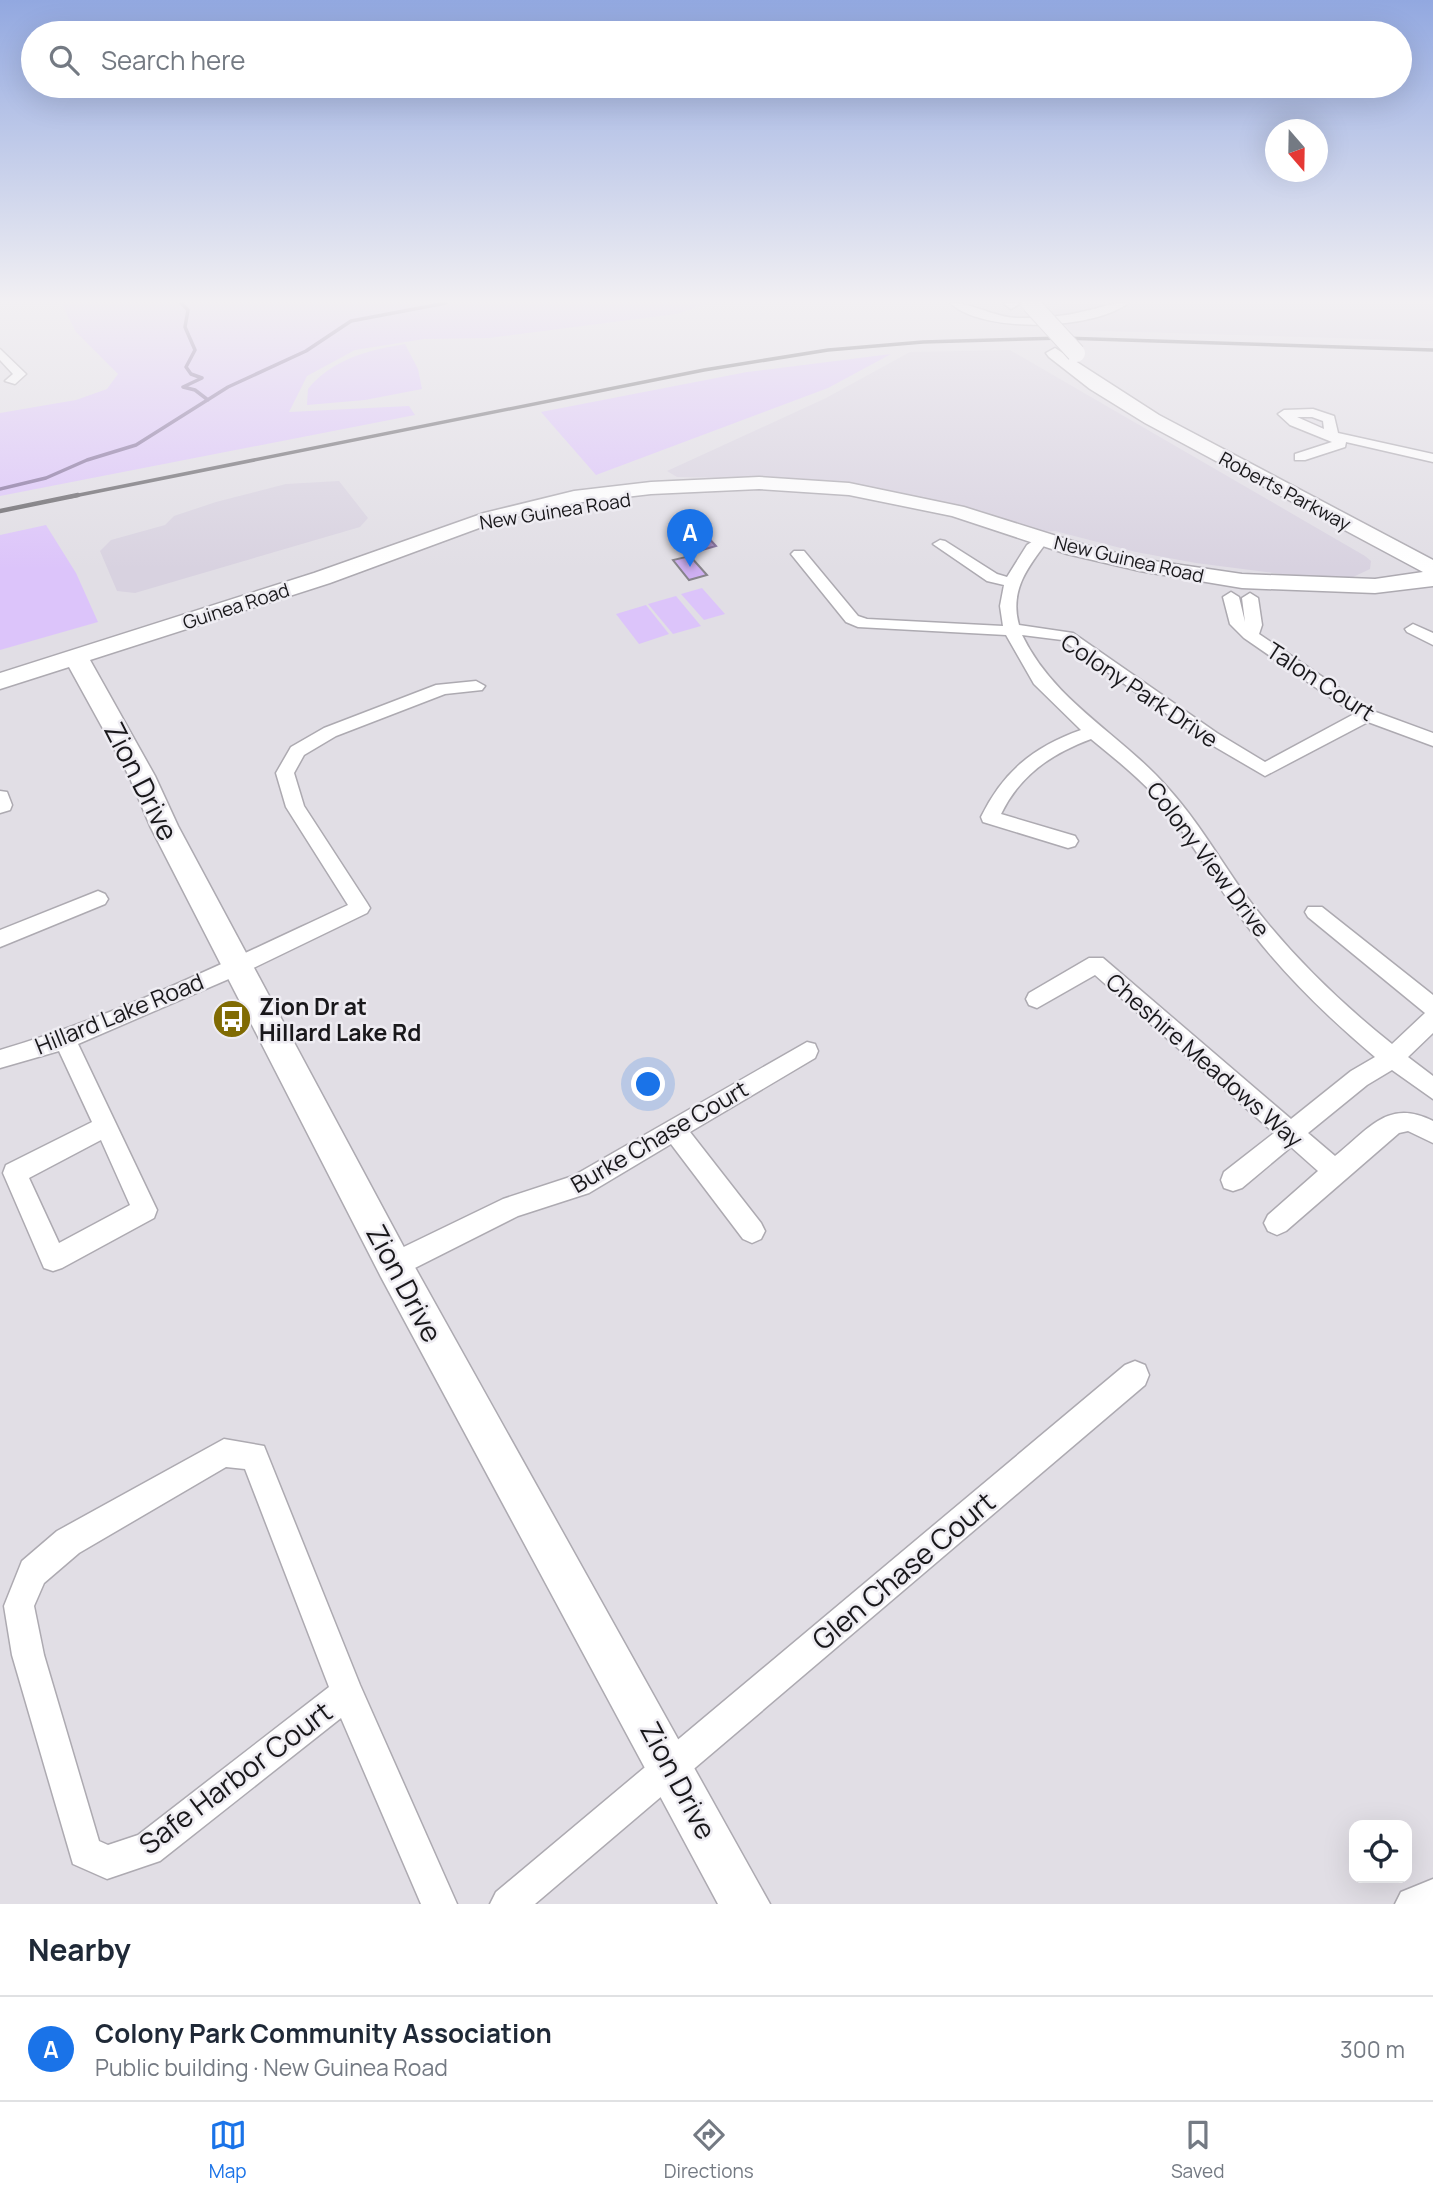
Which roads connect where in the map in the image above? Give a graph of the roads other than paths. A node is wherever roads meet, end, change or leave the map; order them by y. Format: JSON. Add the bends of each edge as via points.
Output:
{"nodes":[{"id":1,"x":1107,"y":392,"type":"edge"},
{"id":2,"x":1133,"y":392,"type":"edge"},
{"id":3,"x":1300,"y":457,"type":"dead end"},
{"id":4,"x":1433,"y":458,"type":"edge"},
{"id":5,"x":471,"y":526,"type":"joint"},
{"id":6,"x":940,"y":544,"type":"dead end"},
{"id":7,"x":1037,"y":544,"type":"junction"},
{"id":8,"x":799,"y":554,"type":"dead end"},
{"id":9,"x":1433,"y":559,"type":"edge"},
{"id":10,"x":1433,"y":569,"type":"edge"},
{"id":11,"x":1433,"y":579,"type":"edge"},
{"id":12,"x":1011,"y":582,"type":"junction"},
{"id":13,"x":1433,"y":596,"type":"edge"},
{"id":14,"x":1241,"y":598,"type":"junction"},
{"id":15,"x":1413,"y":629,"type":"dead end"},
{"id":16,"x":1012,"y":632,"type":"junction"},
{"id":17,"x":1433,"y":640,"type":"edge"},
{"id":18,"x":76,"y":657,"type":"junction"},
{"id":19,"x":0,"y":681,"type":"edge"},
{"id":20,"x":477,"y":686,"type":"dead end"},
{"id":21,"x":1367,"y":715,"type":"junction"},
{"id":22,"x":1094,"y":731,"type":"junction"},
{"id":23,"x":1433,"y":740,"type":"edge"},
{"id":24,"x":0,"y":797,"type":"edge"},
{"id":25,"x":0,"y":806,"type":"edge"},
{"id":26,"x":1068,"y":841,"type":"dead end"},
{"id":27,"x":98,"y":899,"type":"dead end"},
{"id":28,"x":1315,"y":912,"type":"dead end"},
{"id":29,"x":0,"y":939,"type":"edge"},
{"id":30,"x":238,"y":966,"type":"junction"},
{"id":31,"x":1037,"y":999,"type":"dead end"},
{"id":32,"x":1433,"y":1007,"type":"edge"},
{"id":33,"x":1433,"y":1019,"type":"edge"},
{"id":34,"x":65,"y":1040,"type":"junction"},
{"id":35,"x":807,"y":1051,"type":"dead end"},
{"id":36,"x":1392,"y":1058,"type":"junction"},
{"id":37,"x":0,"y":1059,"type":"edge"},
{"id":38,"x":1433,"y":1089,"type":"edge"},
{"id":39,"x":106,"y":1126,"type":"junction"},
{"id":40,"x":674,"y":1130,"type":"junction"},
{"id":41,"x":1433,"y":1133,"type":"edge"},
{"id":42,"x":1290,"y":1134,"type":"junction"},
{"id":43,"x":1335,"y":1171,"type":"junction"},
{"id":44,"x":1233,"y":1180,"type":"dead end"},
{"id":45,"x":1277,"y":1223,"type":"dead end"},
{"id":46,"x":752,"y":1231,"type":"dead end"},
{"id":47,"x":394,"y":1265,"type":"junction"},
{"id":48,"x":1135,"y":1375,"type":"dead end"},
{"id":49,"x":347,"y":1693,"type":"junction"},
{"id":50,"x":671,"y":1764,"type":"junction"},
{"id":51,"x":1433,"y":1897,"type":"edge"},
{"id":52,"x":439,"y":1904,"type":"edge"},
{"id":53,"x":508,"y":1904,"type":"edge"},
{"id":54,"x":745,"y":1904,"type":"edge"},
{"id":55,"x":1413,"y":1904,"type":"edge"}],
"edges":[{"from":1,"to":10,"type":"main road","name":"Roberts Parkway"},
{"from":2,"to":9,"type":"main road","name":"Roberts Parkway","bridge":true},
{"from":3,"to":4,"type":"street","via":[[1340,444],[1332,434]]},
{"from":5,"to":7,"type":"main road","name":"New Guinea Road","via":[[550,505],[651,488],[790,484],[849,489],[957,511]]},
{"from":5,"to":18,"type":"main road","name":"Guinea Road"},
{"from":6,"to":12,"type":"street","via":[[992,578]]},
{"from":7,"to":11,"type":"main road","name":"New Guinea Road","via":[[1242,581],[1375,586]]},
{"from":7,"to":12,"type":"street","name":"Colony View Drive","via":[[1019,562]]},
{"from":7,"to":14,"type":"main road","name":"New Guinea Road","via":[[1131,582]]},
{"from":8,"to":16,"type":"street","name":"Colony Park Drive","via":[[852,619],[864,624]]},
{"from":12,"to":16,"type":"street","name":"Colony View Drive"},
{"from":13,"to":14,"type":"main road","name":"New Guinea Road"},
{"from":14,"to":21,"type":"street","name":"Talon Court","via":[[1237,625]]},
{"from":15,"to":17,"type":"street"},
{"from":16,"to":21,"type":"street","name":"Colony Park Drive","via":[[1067,636],[1265,770]]},
{"from":16,"to":22,"type":"street","name":"Colony View Drive","via":[[1041,680]]},
{"from":18,"to":19,"type":"main road","name":"Guinea Road"},
{"from":18,"to":30,"type":"main road","name":"Zion Drive"},
{"from":20,"to":30,"type":"street","name":"Hillard Lake Road","via":[[442,689],[330,732],[297,751],[285,773],[295,807],[360,908]]},
{"from":21,"to":23,"type":"street","name":"Talon Court"},
{"from":22,"to":26,"type":"street","via":[[1034,758],[1001,792],[990,817]]},
{"from":22,"to":36,"type":"street","name":"Colony View Drive","via":[[1159,790],[1274,944],[1321,995]]},
{"from":24,"to":25,"type":"street"},
{"from":27,"to":29,"type":"street"},
{"from":28,"to":32,"type":"street"},
{"from":30,"to":34,"type":"street","name":"Hillard Lake Road"},
{"from":30,"to":47,"type":"main road","name":"Zion Drive"},
{"from":31,"to":42,"type":"street","name":"Cheshire Meadows Way","via":[[1096,964]]},
{"from":33,"to":36,"type":"street"},
{"from":34,"to":37,"type":"street","name":"Hillard Lake Road"},
{"from":34,"to":39,"type":"street"},
{"from":35,"to":40,"type":"street","name":"Burke Chase Court"},
{"from":36,"to":38,"type":"street","name":"Colony View Drive"},
{"from":36,"to":42,"type":"street","via":[[1359,1078]]},
{"from":39,"to":39,"type":"street","via":[[145,1210],[53,1259],[15,1173]]},
{"from":40,"to":46,"type":"street"},
{"from":40,"to":47,"type":"street","name":"Burke Chase Court","via":[[580,1185],[512,1207]]},
{"from":41,"to":43,"type":"street","via":[[1410,1121],[1393,1123]]},
{"from":42,"to":43,"type":"street","name":"Cheshire Meadows Way"},
{"from":42,"to":44,"type":"street"},
{"from":43,"to":45,"type":"street"},
{"from":47,"to":50,"type":"main road","name":"Zion Drive"},
{"from":48,"to":50,"type":"street","name":"Glen Chase Court"},
{"from":49,"to":49,"type":"street","name":"Safe Harbor Court","via":[[254,1457],[224,1453],[68,1542],[33,1572],[19,1606],[28,1655],[85,1852],[107,1862],[148,1849]]},
{"from":49,"to":52,"type":"street","name":"Safe Harbor Court"},
{"from":50,"to":53,"type":"street","name":"Glen Chase Court"},
{"from":50,"to":54,"type":"main road","name":"Zion Drive"},
{"from":51,"to":55,"type":"street"}]}
